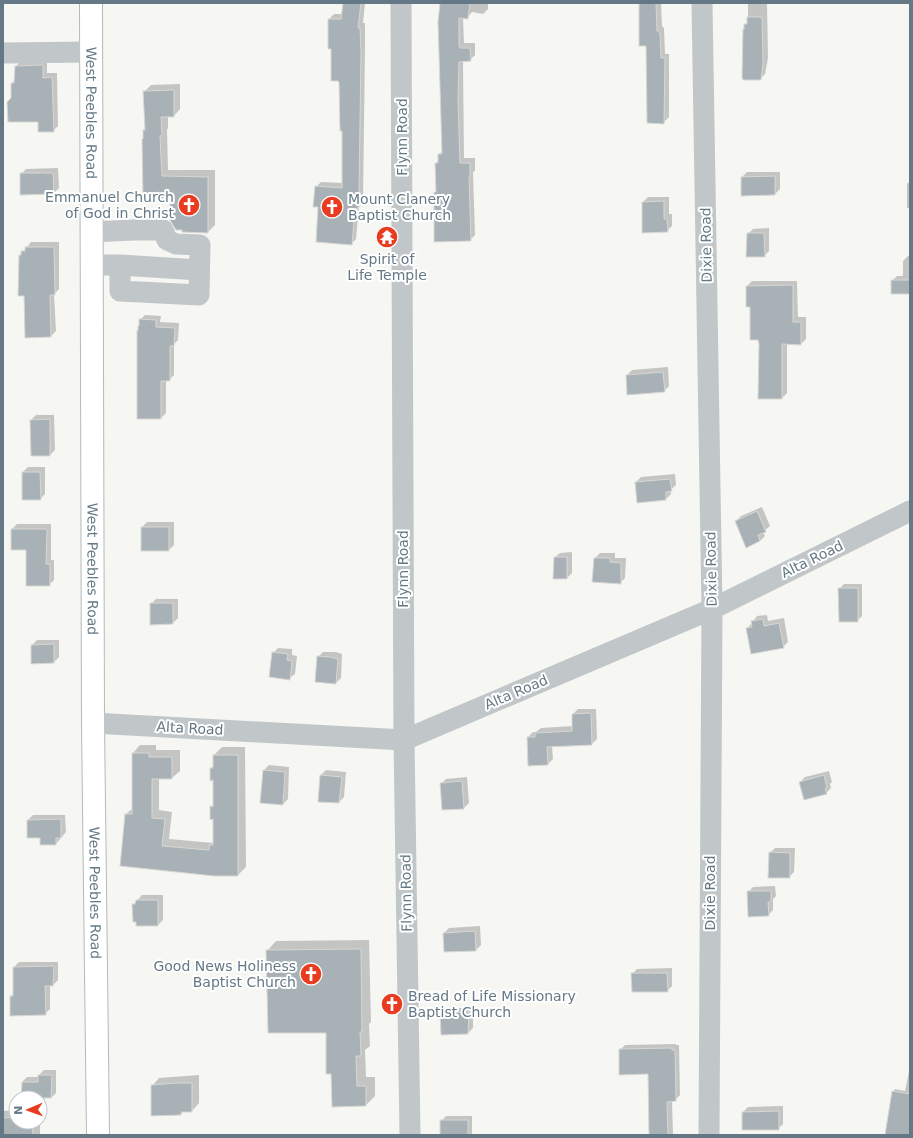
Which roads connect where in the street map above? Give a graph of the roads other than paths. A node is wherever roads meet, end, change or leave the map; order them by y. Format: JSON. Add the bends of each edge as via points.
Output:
{"nodes":[{"id":1,"x":91,"y":3,"type":"edge"},
{"id":2,"x":401,"y":3,"type":"edge"},
{"id":3,"x":702,"y":3,"type":"edge"},
{"id":4,"x":91,"y":52,"type":"junction"},
{"id":5,"x":3,"y":53,"type":"edge"},
{"id":6,"x":91,"y":232,"type":"junction"},
{"id":7,"x":91,"y":265,"type":"junction"},
{"id":8,"x":910,"y":510,"type":"edge"},
{"id":9,"x":712,"y":609,"type":"junction"},
{"id":10,"x":93,"y":723,"type":"junction"},
{"id":11,"x":404,"y":740,"type":"junction"},
{"id":12,"x":98,"y":1135,"type":"edge"},
{"id":13,"x":410,"y":1135,"type":"edge"},
{"id":14,"x":709,"y":1135,"type":"edge"}],
"edges":[{"from":1,"to":4,"type":"main road","name":"West Peebles Road"},
{"from":2,"to":11,"type":"street","name":"Flynn Road"},
{"from":3,"to":9,"type":"street","name":"Dixie Road"},
{"from":4,"to":5,"type":"street"},
{"from":4,"to":6,"type":"main road","name":"West Peebles Road"},
{"from":6,"to":7,"type":"main road","name":"West Peebles Road"},
{"from":6,"to":7,"type":"street","via":[[163,230],[167,240],[176,244],[200,245],[199,295],[120,291],[120,264]]},
{"from":7,"to":10,"type":"main road","name":"West Peebles Road"},
{"from":8,"to":9,"type":"street","name":"Alta Road"},
{"from":9,"to":11,"type":"street","name":"Alta Road"},
{"from":9,"to":14,"type":"street","name":"Dixie Road"},
{"from":10,"to":11,"type":"street","name":"Alta Road"},
{"from":10,"to":12,"type":"main road","name":"West Peebles Road"},
{"from":11,"to":13,"type":"street","name":"Flynn Road"}]}
